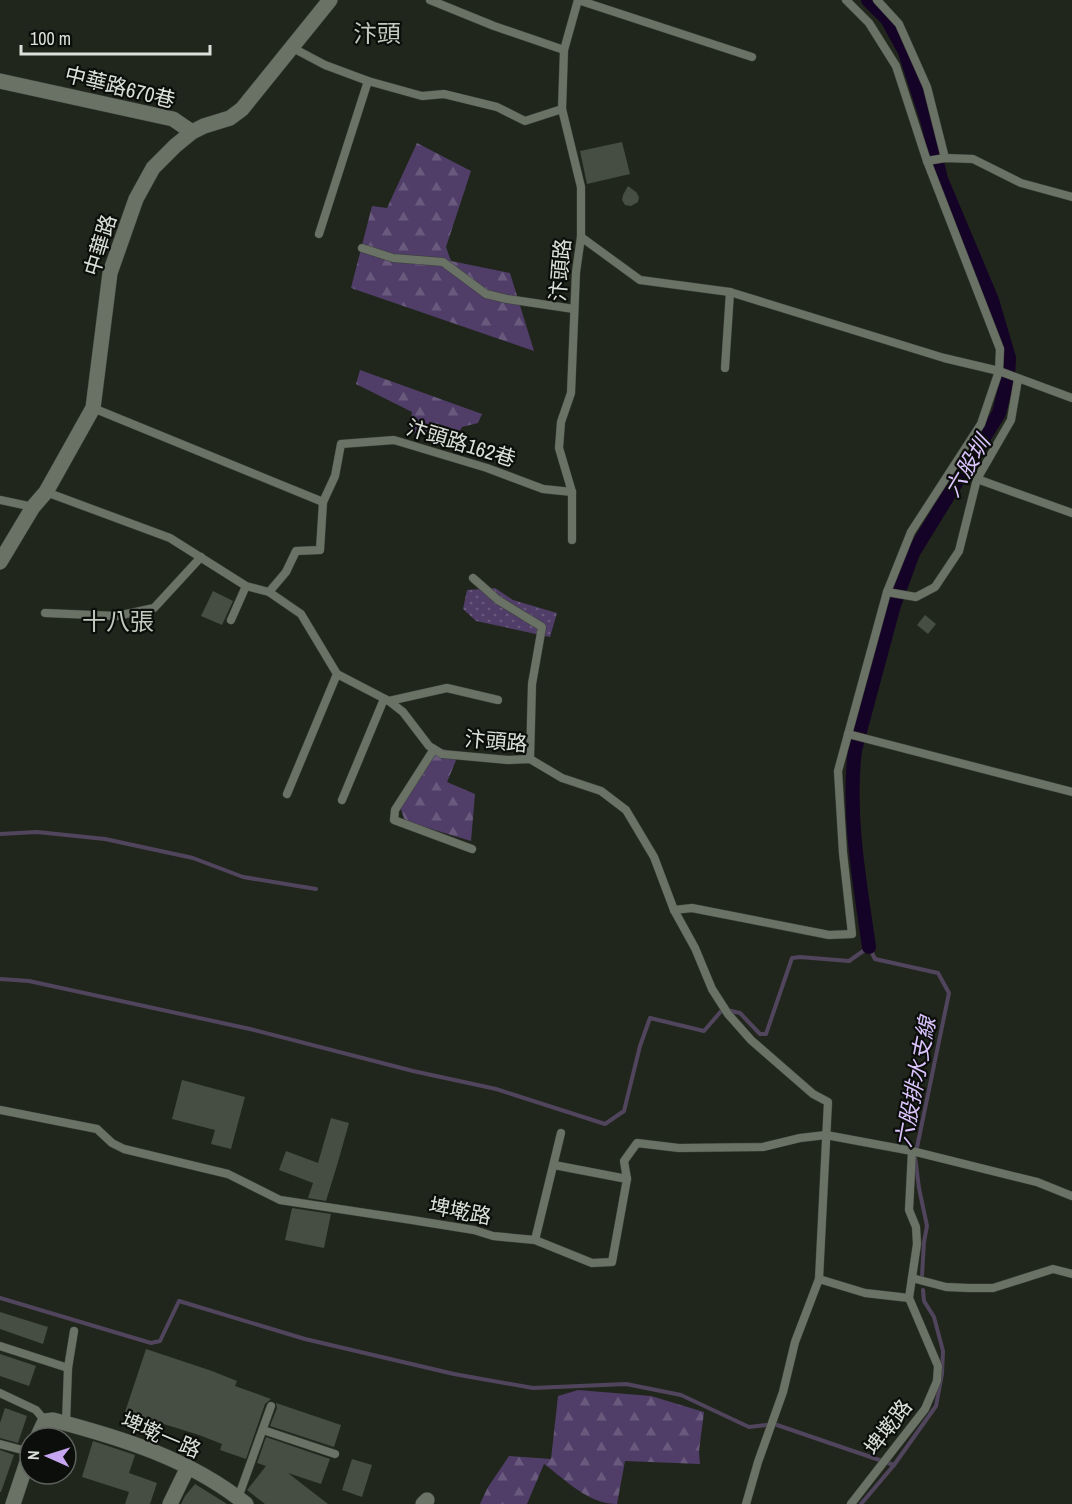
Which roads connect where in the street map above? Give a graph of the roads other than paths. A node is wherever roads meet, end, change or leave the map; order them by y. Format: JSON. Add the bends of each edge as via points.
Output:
{"nodes":[{"id":1,"x":330,"y":0,"type":"edge"},
{"id":2,"x":430,"y":0,"type":"edge"},
{"id":3,"x":578,"y":0,"type":"edge"},
{"id":4,"x":846,"y":0,"type":"edge"},
{"id":5,"x":877,"y":0,"type":"edge"},
{"id":6,"x":291,"y":47,"type":"junction"},
{"id":7,"x":564,"y":50,"type":"junction"},
{"id":8,"x":752,"y":57,"type":"dead end"},
{"id":9,"x":0,"y":81,"type":"edge"},
{"id":10,"x":368,"y":81,"type":"junction"},
{"id":11,"x":562,"y":109,"type":"junction"},
{"id":12,"x":192,"y":132,"type":"junction"},
{"id":13,"x":944,"y":158,"type":"junction"},
{"id":14,"x":927,"y":161,"type":"junction"},
{"id":15,"x":1072,"y":197,"type":"edge"},
{"id":16,"x":319,"y":234,"type":"dead end"},
{"id":17,"x":581,"y":237,"type":"junction"},
{"id":18,"x":362,"y":248,"type":"dead end"},
{"id":19,"x":730,"y":292,"type":"junction"},
{"id":20,"x":574,"y":309,"type":"junction"},
{"id":21,"x":725,"y":368,"type":"dead end"},
{"id":22,"x":999,"y":371,"type":"junction"},
{"id":23,"x":1018,"y":379,"type":"junction"},
{"id":24,"x":1072,"y":398,"type":"edge"},
{"id":25,"x":93,"y":408,"type":"junction"},
{"id":26,"x":977,"y":479,"type":"junction"},
{"id":27,"x":46,"y":492,"type":"junction"},
{"id":28,"x":572,"y":492,"type":"junction"},
{"id":29,"x":0,"y":500,"type":"edge"},
{"id":30,"x":323,"y":502,"type":"junction"},
{"id":31,"x":33,"y":507,"type":"junction"},
{"id":32,"x":1072,"y":513,"type":"edge"},
{"id":33,"x":572,"y":540,"type":"dead end"},
{"id":34,"x":201,"y":557,"type":"junction"},
{"id":35,"x":0,"y":562,"type":"edge"},
{"id":36,"x":473,"y":578,"type":"dead end"},
{"id":37,"x":246,"y":586,"type":"junction"},
{"id":38,"x":269,"y":592,"type":"junction"},
{"id":39,"x":890,"y":593,"type":"junction"},
{"id":40,"x":45,"y":613,"type":"dead end"},
{"id":41,"x":231,"y":620,"type":"dead end"},
{"id":42,"x":338,"y":674,"type":"junction"},
{"id":43,"x":386,"y":700,"type":"junction"},
{"id":44,"x":498,"y":700,"type":"dead end"},
{"id":45,"x":851,"y":734,"type":"junction"},
{"id":46,"x":434,"y":749,"type":"junction"},
{"id":47,"x":530,"y":759,"type":"junction"},
{"id":48,"x":1072,"y":792,"type":"edge"},
{"id":49,"x":287,"y":794,"type":"dead end"},
{"id":50,"x":342,"y":800,"type":"dead end"},
{"id":51,"x":472,"y":849,"type":"dead end"},
{"id":52,"x":674,"y":910,"type":"junction"},
{"id":53,"x":0,"y":1110,"type":"edge"},
{"id":54,"x":561,"y":1133,"type":"dead end"},
{"id":55,"x":826,"y":1135,"type":"junction"},
{"id":56,"x":912,"y":1151,"type":"junction"},
{"id":57,"x":554,"y":1165,"type":"junction"},
{"id":58,"x":627,"y":1179,"type":"junction"},
{"id":59,"x":1072,"y":1196,"type":"edge"},
{"id":60,"x":535,"y":1240,"type":"junction"},
{"id":61,"x":1072,"y":1274,"type":"edge"},
{"id":62,"x":912,"y":1278,"type":"junction"},
{"id":63,"x":819,"y":1279,"type":"junction"},
{"id":64,"x":909,"y":1298,"type":"junction"},
{"id":65,"x":74,"y":1331,"type":"dead end"},
{"id":66,"x":0,"y":1346,"type":"edge"},
{"id":67,"x":68,"y":1368,"type":"junction"},
{"id":68,"x":0,"y":1394,"type":"edge"},
{"id":69,"x":271,"y":1406,"type":"dead end"},
{"id":70,"x":55,"y":1421,"type":"junction"},
{"id":71,"x":50,"y":1426,"type":"edge"},
{"id":72,"x":262,"y":1430,"type":"junction"},
{"id":73,"x":0,"y":1444,"type":"edge"},
{"id":74,"x":18,"y":1449,"type":"edge"},
{"id":75,"x":335,"y":1454,"type":"dead end"},
{"id":76,"x":188,"y":1467,"type":"junction"},
{"id":77,"x":20,"y":1486,"type":"edge"},
{"id":78,"x":242,"y":1501,"type":"edge"},
{"id":79,"x":14,"y":1504,"type":"edge"},
{"id":80,"x":170,"y":1504,"type":"edge"},
{"id":81,"x":746,"y":1504,"type":"edge"},
{"id":82,"x":851,"y":1504,"type":"edge"}],
"edges":[{"from":1,"to":6,"type":"street","name":"中華路"},
{"from":2,"to":7,"type":"lane"},
{"from":3,"to":7,"type":"lane","name":"汴頭路"},
{"from":3,"to":8,"type":"lane"},
{"from":4,"to":14,"type":"lane","via":[[869,23],[896,66]]},
{"from":5,"to":13,"type":"lane","via":[[899,24],[927,87]]},
{"from":6,"to":10,"type":"lane"},
{"from":6,"to":12,"type":"street","name":"中華路","via":[[242,109],[230,118]]},
{"from":7,"to":11,"type":"lane","name":"汴頭路"},
{"from":9,"to":12,"type":"street","name":"中華路670巷","via":[[173,119]]},
{"from":10,"to":11,"type":"lane","via":[[422,96],[444,94],[497,107],[525,121]]},
{"from":10,"to":16,"type":"lane"},
{"from":11,"to":17,"type":"lane","name":"汴頭路","via":[[581,187]]},
{"from":12,"to":25,"type":"street","name":"中華路","via":[[153,168],[136,199],[110,273]]},
{"from":13,"to":14,"type":"lane"},
{"from":13,"to":15,"type":"lane","via":[[973,159],[1021,183]]},
{"from":14,"to":22,"type":"lane","via":[[1000,349]]},
{"from":17,"to":19,"type":"lane","via":[[640,280]]},
{"from":17,"to":20,"type":"lane","name":"汴頭路"},
{"from":18,"to":20,"type":"lane","via":[[393,258],[442,262],[486,294]]},
{"from":19,"to":21,"type":"lane"},
{"from":19,"to":22,"type":"lane","via":[[944,358]]},
{"from":20,"to":28,"type":"lane","name":"汴頭路","via":[[571,393],[561,422],[559,448]]},
{"from":22,"to":23,"type":"lane"},
{"from":22,"to":39,"type":"lane","via":[[981,424],[911,532]]},
{"from":23,"to":24,"type":"lane"},
{"from":23,"to":26,"type":"lane","via":[[1011,420]]},
{"from":25,"to":27,"type":"street","name":"中華路"},
{"from":25,"to":30,"type":"lane"},
{"from":26,"to":32,"type":"lane"},
{"from":26,"to":39,"type":"lane","via":[[958,551],[935,587],[916,597]]},
{"from":27,"to":31,"type":"street","name":"中華路"},
{"from":27,"to":34,"type":"lane","name":"汴頭路","via":[[170,538]]},
{"from":28,"to":30,"type":"lane","name":"汴頭路162巷","via":[[543,489],[394,440],[341,444],[335,476]]},
{"from":28,"to":33,"type":"lane","name":"汴頭路"},
{"from":29,"to":31,"type":"lane"},
{"from":30,"to":38,"type":"lane","name":"汴頭路162巷","via":[[320,550],[296,551],[286,572]]},
{"from":31,"to":35,"type":"street","name":"中華路"},
{"from":34,"to":37,"type":"lane","name":"汴頭路"},
{"from":34,"to":40,"type":"lane","via":[[154,609],[117,616]]},
{"from":36,"to":47,"type":"lane","via":[[498,600],[542,627],[532,684]]},
{"from":37,"to":38,"type":"lane","name":"汴頭路"},
{"from":37,"to":41,"type":"lane"},
{"from":38,"to":42,"type":"lane","name":"汴頭路","via":[[301,614]]},
{"from":39,"to":45,"type":"lane"},
{"from":42,"to":43,"type":"lane","name":"汴頭路"},
{"from":42,"to":49,"type":"lane"},
{"from":43,"to":44,"type":"lane","via":[[447,688]]},
{"from":43,"to":46,"type":"lane","name":"汴頭路","via":[[403,712],[418,735]]},
{"from":43,"to":50,"type":"lane"},
{"from":45,"to":48,"type":"lane"},
{"from":45,"to":52,"type":"lane","via":[[838,771],[852,934],[829,935],[693,908]]},
{"from":46,"to":47,"type":"lane","name":"汴頭路","via":[[442,754]]},
{"from":46,"to":51,"type":"lane","via":[[395,810],[394,820]]},
{"from":47,"to":52,"type":"lane","name":"汴頭路","via":[[562,778],[601,791],[626,810],[654,857]]},
{"from":52,"to":55,"type":"lane","name":"汴頭路","via":[[728,1014],[751,1040],[813,1094],[828,1101]]},
{"from":53,"to":60,"type":"lane","name":"埤墘路","via":[[97,1129],[124,1149],[228,1174],[280,1200]]},
{"from":54,"to":57,"type":"lane"},
{"from":55,"to":56,"type":"lane","name":"埤墘路"},
{"from":55,"to":58,"type":"lane","name":"埤墘路","via":[[763,1147],[679,1148],[637,1143],[624,1161]]},
{"from":55,"to":63,"type":"lane"},
{"from":56,"to":59,"type":"lane","name":"埤墘路","via":[[1037,1182]]},
{"from":56,"to":62,"type":"lane","via":[[909,1210],[917,1244]]},
{"from":57,"to":58,"type":"lane"},
{"from":57,"to":60,"type":"lane"},
{"from":58,"to":60,"type":"lane","name":"埤墘路","via":[[612,1262],[592,1263]]},
{"from":61,"to":62,"type":"lane","via":[[1053,1269],[993,1288],[946,1287]]},
{"from":62,"to":64,"type":"lane"},
{"from":63,"to":64,"type":"lane","via":[[865,1293]]},
{"from":63,"to":81,"type":"lane","via":[[795,1342]]},
{"from":64,"to":82,"type":"lane","name":"埤墘路","via":[[938,1366],[937,1381],[925,1409]]},
{"from":65,"to":67,"type":"lane"},
{"from":66,"to":67,"type":"lane"},
{"from":67,"to":70,"type":"lane"},
{"from":68,"to":70,"type":"lane"},
{"from":69,"to":72,"type":"lane"},
{"from":70,"to":71,"type":"street"},
{"from":70,"to":76,"type":"street","name":"埤墘一路","via":[[148,1448]]},
{"from":72,"to":75,"type":"lane"},
{"from":72,"to":78,"type":"lane"},
{"from":73,"to":74,"type":"lane"},
{"from":76,"to":78,"type":"street","name":"埤墘一路"},
{"from":76,"to":80,"type":"street"},
{"from":77,"to":79,"type":"street"}]}
